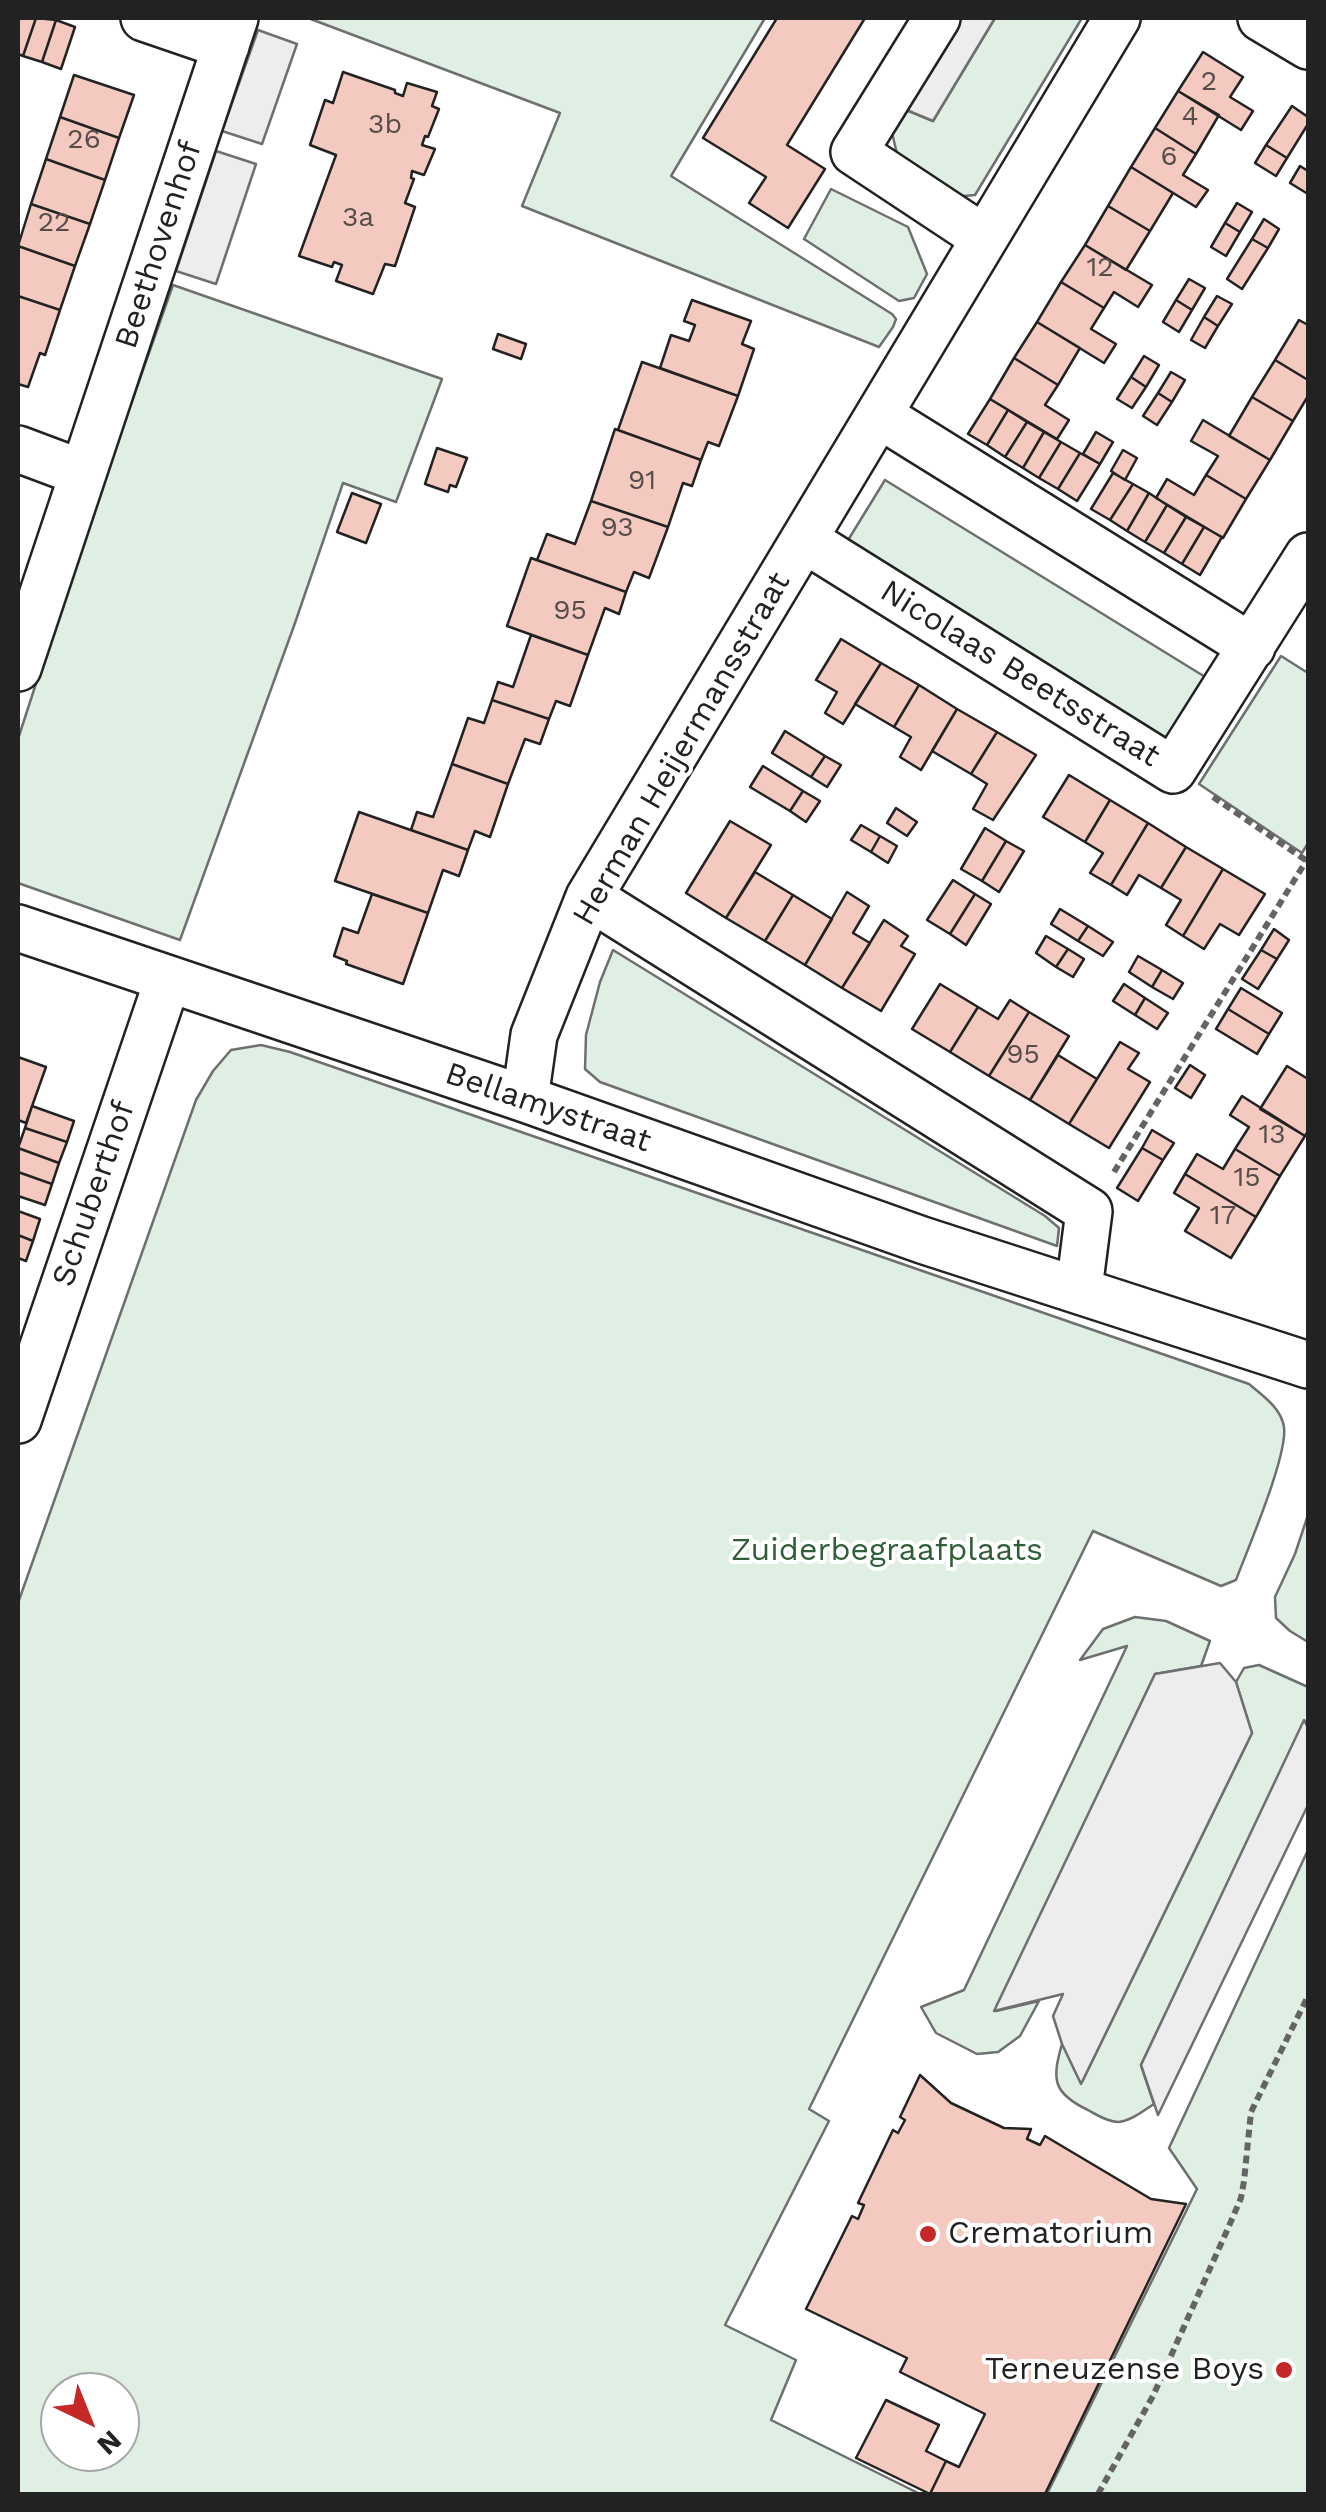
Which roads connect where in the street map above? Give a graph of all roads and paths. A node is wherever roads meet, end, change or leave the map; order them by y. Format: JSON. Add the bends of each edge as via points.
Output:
{"nodes":[{"id":1,"x":144,"y":18,"type":"edge"},
{"id":2,"x":938,"y":18,"type":"edge"},
{"id":3,"x":1117,"y":18,"type":"edge"},
{"id":4,"x":1262,"y":18,"type":"edge"},
{"id":5,"x":230,"y":32,"type":"edge"},
{"id":6,"x":1308,"y":46,"type":"edge"},
{"id":7,"x":984,"y":238,"type":"junction"},
{"id":8,"x":879,"y":415,"type":"junction"},
{"id":9,"x":18,"y":450,"type":"edge"},
{"id":10,"x":82,"y":473,"type":"junction"},
{"id":11,"x":805,"y":540,"type":"junction"},
{"id":12,"x":1308,"y":556,"type":"edge"},
{"id":13,"x":1252,"y":646,"type":"junction"},
{"id":14,"x":18,"y":668,"type":"edge"},
{"id":15,"x":1173,"y":770,"type":"junction"},
{"id":16,"x":1308,"y":859,"type":"edge"},
{"id":17,"x":588,"y":897,"type":"junction"},
{"id":18,"x":18,"y":928,"type":"edge"},
{"id":19,"x":168,"y":979,"type":"junction"},
{"id":20,"x":526,"y":1099,"type":"junction"},
{"id":21,"x":1090,"y":1211,"type":"junction"},
{"id":22,"x":1079,"y":1289,"type":"junction"},
{"id":23,"x":1308,"y":1365,"type":"edge"},
{"id":24,"x":19,"y":1413,"type":"edge"},
{"id":25,"x":1308,"y":1996,"type":"edge"},
{"id":26,"x":1098,"y":2494,"type":"edge"}],
"edges":[{"from":1,"to":5,"type":"street"},
{"from":2,"to":7,"type":"street","via":[[854,152]]},
{"from":3,"to":7,"type":"street","name":"Herman Heijermansstraat"},
{"from":4,"to":6,"type":"street"},
{"from":5,"to":10,"type":"street","name":"Beethovenhof"},
{"from":7,"to":8,"type":"street","name":"Herman Heijermansstraat"},
{"from":8,"to":11,"type":"street","name":"Herman Heijermansstraat"},
{"from":8,"to":13,"type":"street"},
{"from":9,"to":10,"type":"street"},
{"from":10,"to":14,"type":"street","name":"Beethovenhof"},
{"from":11,"to":15,"type":"street","name":"Nicolaas Beetsstraat"},
{"from":11,"to":17,"type":"street","name":"Herman Heijermansstraat"},
{"from":12,"to":13,"type":"street","name":"Nicolaas Beetsstraat"},
{"from":13,"to":15,"type":"street","name":"Nicolaas Beetsstraat"},
{"from":15,"to":16,"type":"path"},
{"from":16,"to":21,"type":"path"},
{"from":17,"to":20,"type":"street","name":"Herman Heijermansstraat","via":[[534,1035]]},
{"from":17,"to":21,"type":"street"},
{"from":18,"to":19,"type":"street","name":"Bellamystraat"},
{"from":19,"to":20,"type":"street","name":"Bellamystraat"},
{"from":19,"to":24,"type":"street","name":"Schuberthof"},
{"from":20,"to":22,"type":"street","name":"Bellamystraat"},
{"from":21,"to":22,"type":"street"},
{"from":22,"to":23,"type":"street","name":"Bellamystraat"},
{"from":25,"to":26,"type":"path","via":[[1252,2112],[1244,2181],[1229,2226],[1153,2396]]}]}
